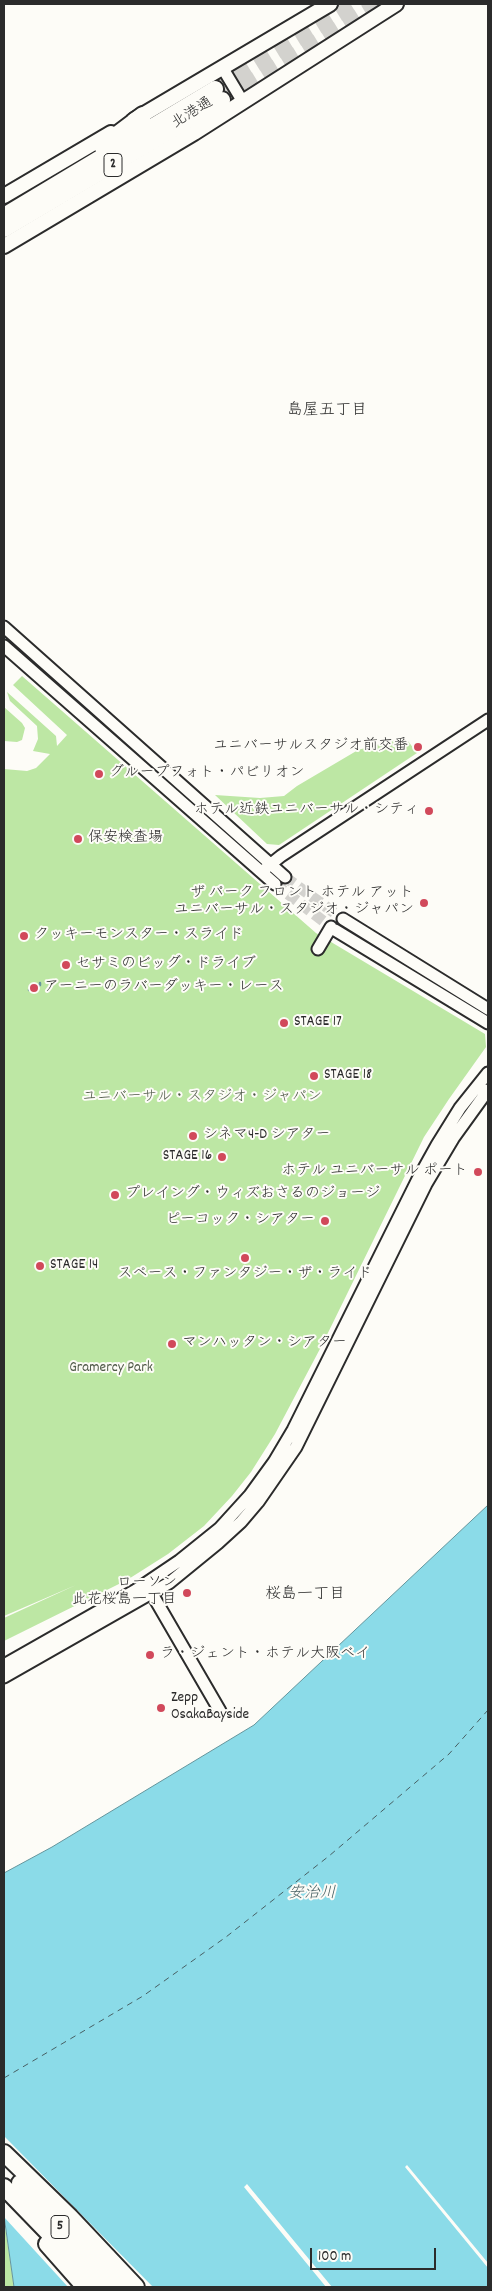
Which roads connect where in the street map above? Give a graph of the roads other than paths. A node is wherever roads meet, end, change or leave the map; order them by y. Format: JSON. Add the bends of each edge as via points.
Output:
{"nodes":[{"id":1,"x":330,"y":4,"type":"edge"},
{"id":2,"x":396,"y":4,"type":"edge"},
{"id":3,"x":222,"y":67,"type":"junction"},
{"id":4,"x":243,"y":102,"type":"junction"},
{"id":5,"x":143,"y":114,"type":"junction"},
{"id":6,"x":4,"y":196,"type":"edge"},
{"id":7,"x":4,"y":206,"type":"edge"},
{"id":8,"x":4,"y":216,"type":"edge"},
{"id":9,"x":4,"y":229,"type":"edge"},
{"id":10,"x":4,"y":246,"type":"edge"},
{"id":11,"x":4,"y":627,"type":"edge"},
{"id":12,"x":4,"y":646,"type":"edge"},
{"id":13,"x":488,"y":720,"type":"edge"},
{"id":14,"x":271,"y":864,"type":"junction"},
{"id":15,"x":261,"y":873,"type":"junction"},
{"id":16,"x":343,"y":919,"type":"tunnel mouth"},
{"id":17,"x":318,"y":950,"type":"dead end"},
{"id":18,"x":488,"y":1009,"type":"edge"},
{"id":19,"x":488,"y":1023,"type":"edge"},
{"id":20,"x":488,"y":1073,"type":"edge"},
{"id":21,"x":488,"y":1090,"type":"edge"},
{"id":22,"x":148,"y":1588,"type":"junction"},
{"id":23,"x":4,"y":1665,"type":"edge"},
{"id":24,"x":4,"y":1677,"type":"edge"},
{"id":25,"x":220,"y":1711,"type":"dead end"},
{"id":26,"x":4,"y":2153,"type":"edge"},
{"id":27,"x":4,"y":2165,"type":"edge"},
{"id":28,"x":4,"y":2186,"type":"edge"},
{"id":29,"x":4,"y":2193,"type":"edge"},
{"id":30,"x":85,"y":2287,"type":"edge"},
{"id":31,"x":101,"y":2287,"type":"edge"},
{"id":32,"x":117,"y":2287,"type":"edge"},
{"id":33,"x":136,"y":2287,"type":"edge"}],
"edges":[{"from":1,"to":3,"type":"main road","name":"北港通"},
{"from":2,"to":4,"type":"main road","name":"北港通"},
{"from":3,"to":4,"type":"street"},
{"from":3,"to":5,"type":"main road","name":"北港通"},
{"from":4,"to":10,"type":"main road","name":"北港通"},
{"from":5,"to":6,"type":"main road","name":"北港通"},
{"from":5,"to":7,"type":"highway","via":[[105,144]]},
{"from":8,"to":9,"type":"highway","number":"2","via":[[218,94]]},
{"from":11,"to":14,"type":"street"},
{"from":12,"to":15,"type":"street"},
{"from":13,"to":14,"type":"street"},
{"from":14,"to":15,"type":"street"},
{"from":14,"to":15,"type":"street","via":[[280,881]]},
{"from":16,"to":18,"type":"street"},
{"from":17,"to":19,"type":"street","via":[[333,928]]},
{"from":20,"to":22,"type":"street","via":[[460,1108],[417,1181],[294,1430],[274,1462],[220,1528]]},
{"from":21,"to":22,"type":"street","via":[[454,1137],[426,1184],[296,1447],[278,1475],[241,1522],[218,1544],[185,1571]]},
{"from":22,"to":23,"type":"street"},
{"from":22,"to":24,"type":"street"},
{"from":22,"to":25,"type":"street"},
{"from":26,"to":33,"type":"highway"},
{"from":27,"to":32,"type":"highway","number":"5"},
{"from":28,"to":31,"type":"highway","number":"5"},
{"from":29,"to":30,"type":"highway"}]}
